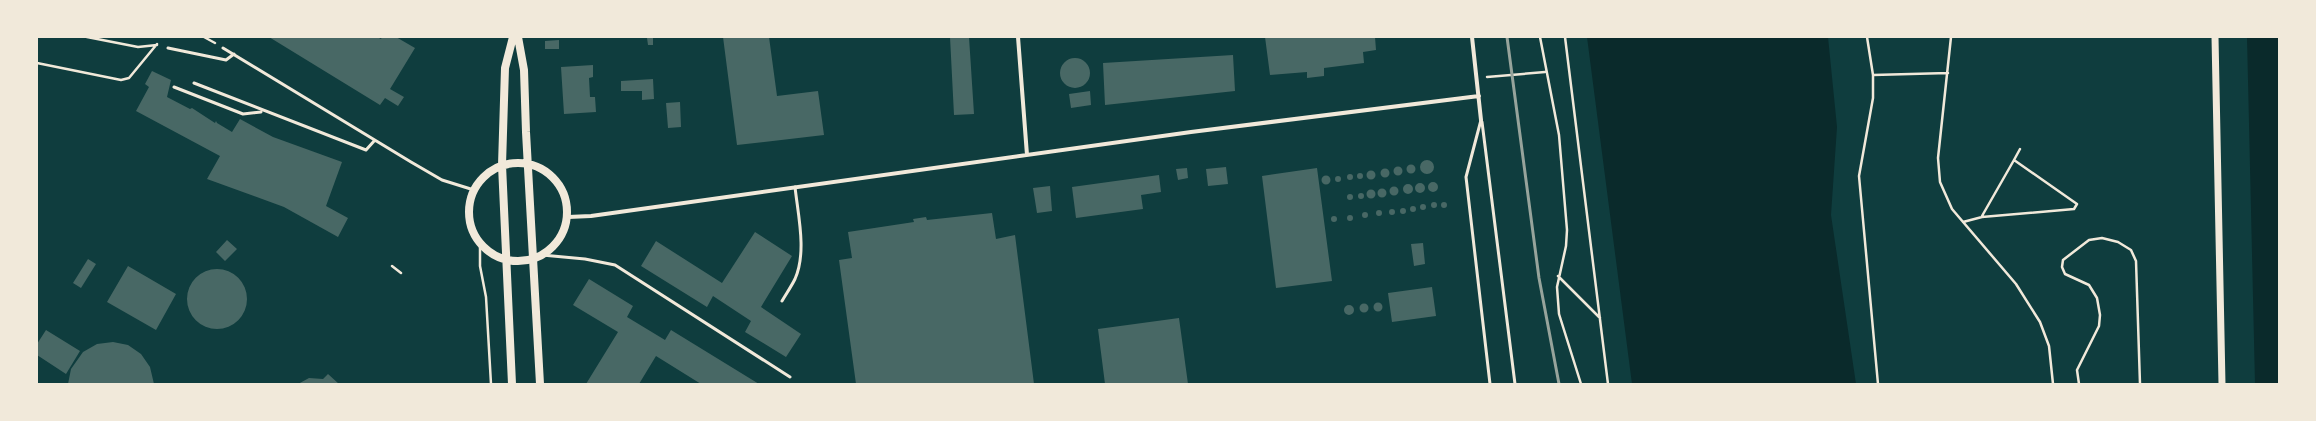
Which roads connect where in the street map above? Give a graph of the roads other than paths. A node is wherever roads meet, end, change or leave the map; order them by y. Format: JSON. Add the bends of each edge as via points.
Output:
{"nodes":[{"id":1,"x":513,"y":37,"type":"edge"},
{"id":2,"x":518,"y":37,"type":"edge"},
{"id":3,"x":1018,"y":37,"type":"edge"},
{"id":4,"x":1472,"y":37,"type":"edge"},
{"id":5,"x":2215,"y":37,"type":"edge"},
{"id":6,"x":168,"y":48,"type":"dead end"},
{"id":7,"x":223,"y":48,"type":"dead end"},
{"id":8,"x":234,"y":54,"type":"junction"},
{"id":9,"x":194,"y":83,"type":"dead end"},
{"id":10,"x":174,"y":87,"type":"dead end"},
{"id":11,"x":1478,"y":96,"type":"junction"},
{"id":12,"x":263,"y":112,"type":"junction"},
{"id":13,"x":1481,"y":120,"type":"junction"},
{"id":14,"x":375,"y":140,"type":"junction"},
{"id":15,"x":1027,"y":155,"type":"junction"},
{"id":16,"x":528,"y":163,"type":"junction"},
{"id":17,"x":502,"y":165,"type":"junction"},
{"id":18,"x":795,"y":187,"type":"junction"},
{"id":19,"x":474,"y":190,"type":"junction"},
{"id":20,"x":568,"y":217,"type":"junction"},
{"id":21,"x":542,"y":255,"type":"junction"},
{"id":22,"x":534,"y":259,"type":"junction"},
{"id":23,"x":507,"y":260,"type":"junction"},
{"id":24,"x":782,"y":301,"type":"dead end"},
{"id":25,"x":790,"y":377,"type":"dead end"},
{"id":26,"x":512,"y":384,"type":"edge"},
{"id":27,"x":540,"y":384,"type":"edge"},
{"id":28,"x":1490,"y":384,"type":"edge"},
{"id":29,"x":1515,"y":384,"type":"edge"},
{"id":30,"x":2222,"y":384,"type":"edge"}],
"edges":[{"from":1,"to":17,"type":"main road","via":[[505,68]]},
{"from":2,"to":16,"type":"main road","via":[[524,70]]},
{"from":3,"to":15,"type":"street"},
{"from":4,"to":11,"type":"street"},
{"from":5,"to":30,"type":"street"},
{"from":6,"to":8,"type":"lane","via":[[226,60]]},
{"from":7,"to":8,"type":"lane"},
{"from":8,"to":14,"type":"lane"},
{"from":9,"to":12,"type":"lane"},
{"from":10,"to":12,"type":"lane","via":[[243,114]]},
{"from":11,"to":13,"type":"street"},
{"from":11,"to":15,"type":"street"},
{"from":12,"to":14,"type":"lane","via":[[366,150]]},
{"from":13,"to":28,"type":"lane","via":[[1466,177]]},
{"from":13,"to":29,"type":"lane"},
{"from":14,"to":19,"type":"lane","via":[[442,180]]},
{"from":15,"to":18,"type":"street"},
{"from":16,"to":17,"type":"main road"},
{"from":16,"to":20,"type":"main road","via":[[553,178],[563,192]]},
{"from":16,"to":22,"type":"main road"},
{"from":17,"to":19,"type":"main road","via":[[482,179]]},
{"from":17,"to":23,"type":"main road"},
{"from":18,"to":20,"type":"street","via":[[591,216]]},
{"from":18,"to":24,"type":"lane","via":[[801,237],[799,266],[795,279]]},
{"from":19,"to":23,"type":"main road","via":[[469,205],[469,220],[475,237],[493,255]]},
{"from":20,"to":21,"type":"main road","via":[[562,235],[554,246]]},
{"from":21,"to":22,"type":"main road"},
{"from":21,"to":25,"type":"lane","via":[[615,265]]},
{"from":22,"to":23,"type":"main road","via":[[519,262]]},
{"from":22,"to":27,"type":"main road"},
{"from":23,"to":26,"type":"main road"}]}
